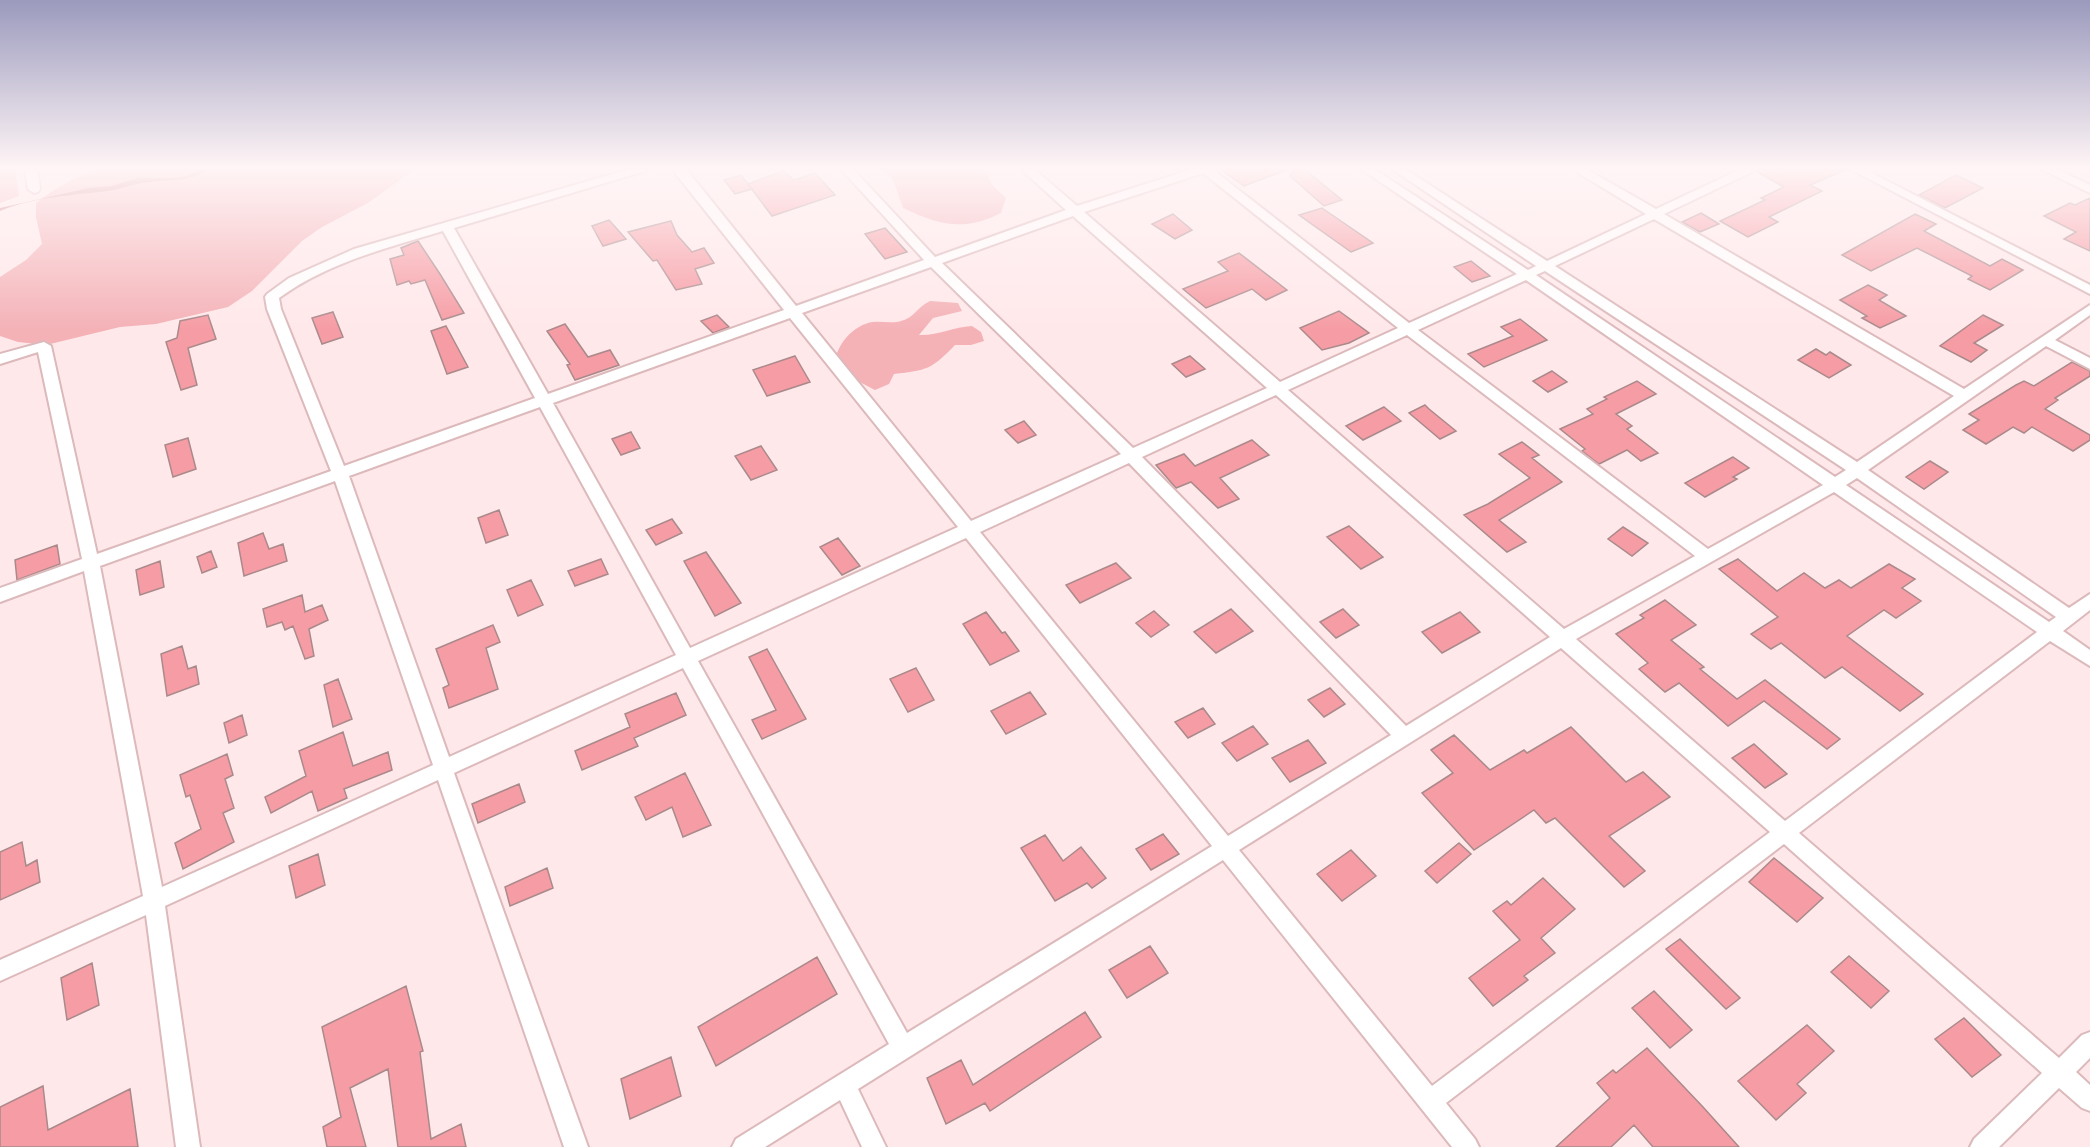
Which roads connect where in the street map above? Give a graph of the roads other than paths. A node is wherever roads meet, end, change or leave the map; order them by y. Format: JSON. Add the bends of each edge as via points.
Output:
{"nodes":[{"id":1,"x":459,"y":223,"type":"edge"},
{"id":2,"x":721,"y":223,"type":"edge"},
{"id":3,"x":896,"y":223,"type":"edge"},
{"id":4,"x":1043,"y":223,"type":"edge"},
{"id":5,"x":1088,"y":223,"type":"edge"},
{"id":6,"x":1272,"y":223,"type":"edge"},
{"id":7,"x":1447,"y":223,"type":"edge"},
{"id":8,"x":1480,"y":223,"type":"edge"},
{"id":9,"x":1637,"y":223,"type":"edge"},
{"id":10,"x":1670,"y":223,"type":"edge"},
{"id":11,"x":1960,"y":223,"type":"edge"},
{"id":12,"x":447,"y":226,"type":"junction"},
{"id":13,"x":933,"y":262,"type":"junction"},
{"id":14,"x":1546,"y":266,"type":"junction"},
{"id":15,"x":1527,"y":275,"type":"junction"},
{"id":16,"x":2090,"y":290,"type":"edge"},
{"id":17,"x":2090,"y":309,"type":"edge"},
{"id":18,"x":793,"y":312,"type":"junction"},
{"id":19,"x":1408,"y":329,"type":"junction"},
{"id":20,"x":2046,"y":340,"type":"junction"},
{"id":21,"x":0,"y":359,"type":"edge"},
{"id":22,"x":2090,"y":364,"type":"edge"},
{"id":23,"x":1278,"y":388,"type":"junction"},
{"id":24,"x":1965,"y":396,"type":"junction"},
{"id":25,"x":544,"y":401,"type":"junction"},
{"id":26,"x":1132,"y":456,"type":"junction"},
{"id":27,"x":1857,"y":470,"type":"junction"},
{"id":28,"x":340,"y":474,"type":"junction"},
{"id":29,"x":1835,"y":485,"type":"junction"},
{"id":30,"x":967,"y":528,"type":"junction"},
{"id":31,"x":1707,"y":557,"type":"junction"},
{"id":32,"x":91,"y":563,"type":"junction"},
{"id":33,"x":0,"y":595,"type":"edge"},
{"id":34,"x":2090,"y":600,"type":"edge"},
{"id":35,"x":2069,"y":617,"type":"junction"},
{"id":36,"x":2049,"y":632,"type":"junction"},
{"id":37,"x":1563,"y":638,"type":"junction"},
{"id":38,"x":687,"y":657,"type":"junction"},
{"id":39,"x":2090,"y":659,"type":"edge"},
{"id":40,"x":1404,"y":737,"type":"junction"},
{"id":41,"x":444,"y":768,"type":"junction"},
{"id":42,"x":1784,"y":831,"type":"junction"},
{"id":43,"x":1225,"y":848,"type":"junction"},
{"id":44,"x":154,"y":900,"type":"junction"},
{"id":45,"x":0,"y":970,"type":"edge"},
{"id":46,"x":2090,"y":1043,"type":"edge"},
{"id":47,"x":903,"y":1048,"type":"junction"},
{"id":48,"x":2058,"y":1072,"type":"junction"},
{"id":49,"x":844,"y":1085,"type":"junction"},
{"id":50,"x":2090,"y":1100,"type":"edge"},
{"id":51,"x":1430,"y":1101,"type":"junction"},
{"id":52,"x":188,"y":1147,"type":"edge"},
{"id":53,"x":576,"y":1147,"type":"edge"},
{"id":54,"x":744,"y":1147,"type":"edge"},
{"id":55,"x":874,"y":1147,"type":"edge"},
{"id":56,"x":1467,"y":1147,"type":"edge"},
{"id":57,"x":1982,"y":1147,"type":"edge"}],
"edges":[{"from":1,"to":12,"type":"street"},
{"from":2,"to":18,"type":"street"},
{"from":3,"to":13,"type":"street"},
{"from":4,"to":13,"type":"street"},
{"from":5,"to":23,"type":"street"},
{"from":6,"to":19,"type":"street"},
{"from":7,"to":15,"type":"street"},
{"from":8,"to":14,"type":"street"},
{"from":9,"to":14,"type":"street"},
{"from":10,"to":24,"type":"street"},
{"from":11,"to":16,"type":"street"},
{"from":12,"to":25,"type":"street"},
{"from":12,"to":28,"type":"street","via":[[358,252],[294,281],[272,297]]},
{"from":13,"to":18,"type":"street"},
{"from":13,"to":26,"type":"street"},
{"from":14,"to":15,"type":"street"},
{"from":14,"to":27,"type":"street"},
{"from":15,"to":19,"type":"street"},
{"from":15,"to":29,"type":"street"},
{"from":17,"to":20,"type":"street"},
{"from":18,"to":25,"type":"street"},
{"from":18,"to":30,"type":"street"},
{"from":19,"to":23,"type":"street"},
{"from":19,"to":31,"type":"street"},
{"from":20,"to":22,"type":"street"},
{"from":20,"to":24,"type":"street"},
{"from":21,"to":32,"type":"street","via":[[44,346]]},
{"from":23,"to":26,"type":"street"},
{"from":23,"to":37,"type":"street"},
{"from":24,"to":27,"type":"street"},
{"from":25,"to":28,"type":"street"},
{"from":25,"to":38,"type":"street"},
{"from":26,"to":30,"type":"street"},
{"from":26,"to":40,"type":"street"},
{"from":27,"to":29,"type":"street"},
{"from":27,"to":35,"type":"street"},
{"from":28,"to":32,"type":"street"},
{"from":28,"to":41,"type":"street"},
{"from":29,"to":31,"type":"street"},
{"from":29,"to":36,"type":"street"},
{"from":30,"to":38,"type":"street"},
{"from":30,"to":43,"type":"street"},
{"from":31,"to":37,"type":"street"},
{"from":32,"to":33,"type":"street"},
{"from":32,"to":44,"type":"street"},
{"from":34,"to":35,"type":"street"},
{"from":35,"to":36,"type":"street"},
{"from":36,"to":39,"type":"street"},
{"from":36,"to":42,"type":"street"},
{"from":37,"to":40,"type":"street"},
{"from":37,"to":42,"type":"street"},
{"from":38,"to":41,"type":"street"},
{"from":38,"to":47,"type":"street"},
{"from":40,"to":43,"type":"street"},
{"from":41,"to":44,"type":"street"},
{"from":41,"to":53,"type":"street"},
{"from":42,"to":48,"type":"street"},
{"from":42,"to":51,"type":"street"},
{"from":43,"to":47,"type":"street"},
{"from":43,"to":51,"type":"street"},
{"from":44,"to":45,"type":"street"},
{"from":44,"to":52,"type":"street"},
{"from":46,"to":48,"type":"street"},
{"from":47,"to":49,"type":"street"},
{"from":48,"to":50,"type":"street"},
{"from":48,"to":57,"type":"street"},
{"from":49,"to":54,"type":"street"},
{"from":49,"to":55,"type":"street"},
{"from":51,"to":56,"type":"street"}]}
